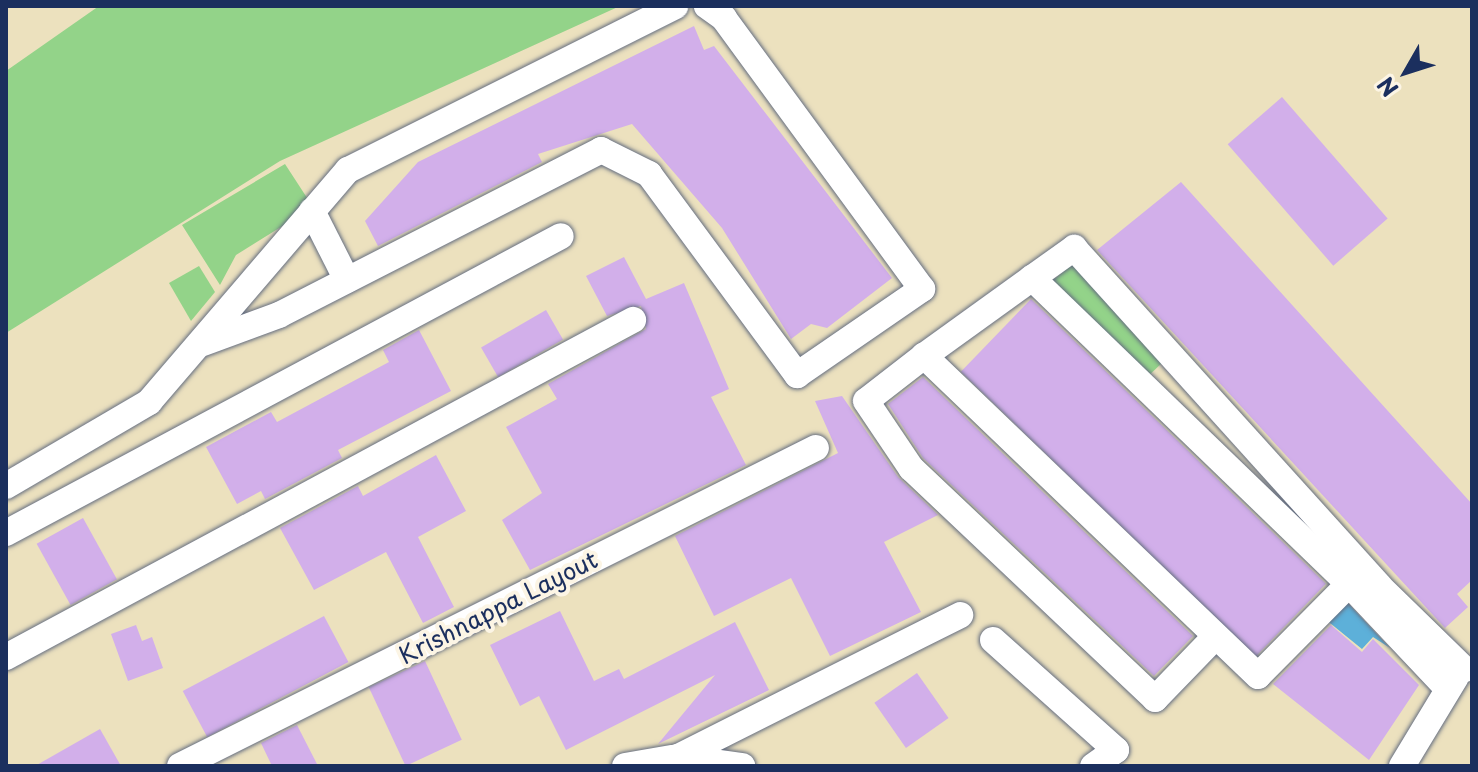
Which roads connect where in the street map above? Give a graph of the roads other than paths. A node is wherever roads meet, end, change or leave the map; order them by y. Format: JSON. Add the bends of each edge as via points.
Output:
{"nodes":[{"id":1,"x":675,"y":6,"type":"edge"},
{"id":2,"x":707,"y":6,"type":"edge"},
{"id":3,"x":312,"y":211,"type":"junction"},
{"id":4,"x":561,"y":236,"type":"dead end"},
{"id":5,"x":1032,"y":278,"type":"junction"},
{"id":6,"x":347,"y":280,"type":"junction"},
{"id":7,"x":633,"y":320,"type":"dead end"},
{"id":8,"x":203,"y":343,"type":"junction"},
{"id":9,"x":924,"y":356,"type":"junction"},
{"id":10,"x":816,"y":448,"type":"dead end"},
{"id":11,"x":6,"y":486,"type":"edge"},
{"id":12,"x":6,"y":533,"type":"edge"},
{"id":13,"x":1364,"y":591,"type":"junction"},
{"id":14,"x":960,"y":615,"type":"dead end"},
{"id":15,"x":1214,"y":638,"type":"junction"},
{"id":16,"x":993,"y":640,"type":"dead end"},
{"id":17,"x":6,"y":657,"type":"edge"},
{"id":18,"x":1461,"y":672,"type":"edge"},
{"id":19,"x":678,"y":757,"type":"junction"},
{"id":20,"x":180,"y":766,"type":"edge"},
{"id":21,"x":625,"y":766,"type":"edge"},
{"id":22,"x":742,"y":766,"type":"edge"},
{"id":23,"x":1093,"y":766,"type":"edge"},
{"id":24,"x":1402,"y":766,"type":"edge"}],
"edges":[{"from":1,"to":3,"type":"street","via":[[348,170]]},
{"from":2,"to":6,"type":"street","via":[[724,18],[922,289],[797,375],[649,174],[601,150]]},
{"from":3,"to":6,"type":"street"},
{"from":3,"to":8,"type":"street"},
{"from":4,"to":12,"type":"street"},
{"from":5,"to":9,"type":"street"},
{"from":5,"to":13,"type":"street"},
{"from":5,"to":13,"type":"street","via":[[1074,248]]},
{"from":6,"to":8,"type":"street"},
{"from":7,"to":17,"type":"street"},
{"from":8,"to":11,"type":"street","via":[[139,411]]},
{"from":9,"to":15,"type":"street"},
{"from":9,"to":15,"type":"street","via":[[866,401],[911,468],[1155,699]]},
{"from":10,"to":20,"type":"street","name":"Krishnappa Layout"},
{"from":13,"to":15,"type":"street","via":[[1258,676]]},
{"from":13,"to":18,"type":"street"},
{"from":14,"to":19,"type":"street"},
{"from":16,"to":23,"type":"street","via":[[1116,750]]},
{"from":18,"to":24,"type":"street"},
{"from":19,"to":21,"type":"street"},
{"from":19,"to":22,"type":"street"}]}
